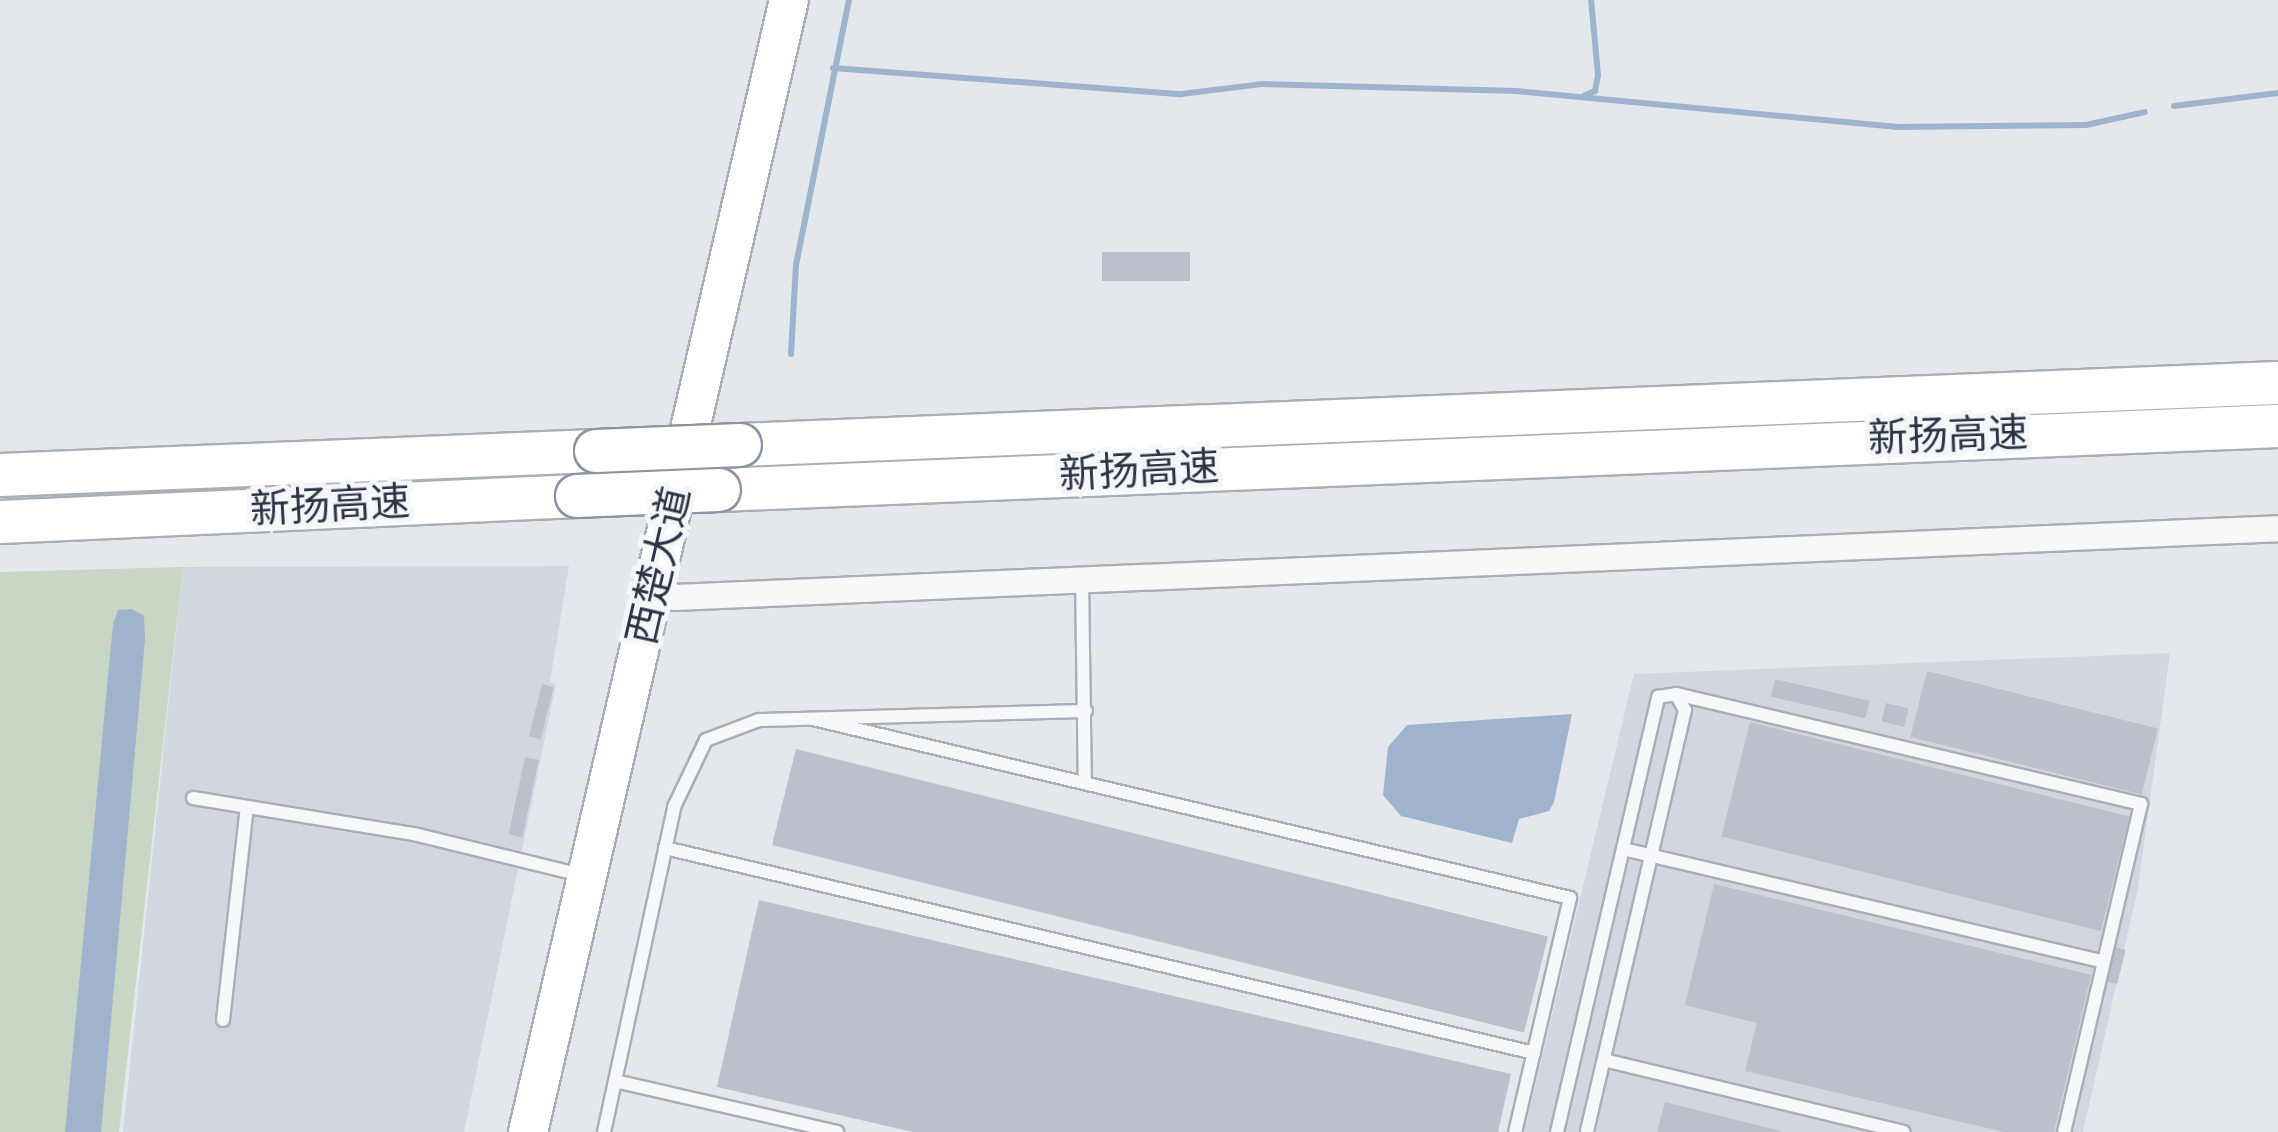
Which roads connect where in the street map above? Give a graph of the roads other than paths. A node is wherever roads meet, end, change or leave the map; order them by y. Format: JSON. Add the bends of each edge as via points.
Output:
{"nodes":[{"id":1,"x":789,"y":0,"type":"edge"},
{"id":2,"x":2278,"y":383,"type":"edge"},
{"id":3,"x":2278,"y":426,"type":"edge"},
{"id":4,"x":0,"y":475,"type":"edge"},
{"id":5,"x":0,"y":522,"type":"edge"},
{"id":6,"x":2278,"y":528,"type":"edge"},
{"id":7,"x":1082,"y":579,"type":"junction"},
{"id":8,"x":655,"y":590,"type":"junction"},
{"id":9,"x":1676,"y":694,"type":"junction"},
{"id":10,"x":1086,"y":711,"type":"junction"},
{"id":11,"x":813,"y":718,"type":"junction"},
{"id":12,"x":1086,"y":783,"type":"junction"},
{"id":13,"x":193,"y":798,"type":"dead end"},
{"id":14,"x":246,"y":807,"type":"junction"},
{"id":15,"x":665,"y":848,"type":"junction"},
{"id":16,"x":1623,"y":848,"type":"junction"},
{"id":17,"x":1652,"y":854,"type":"junction"},
{"id":18,"x":588,"y":877,"type":"junction"},
{"id":19,"x":2103,"y":962,"type":"junction"},
{"id":20,"x":222,"y":1020,"type":"dead end"},
{"id":21,"x":1534,"y":1053,"type":"junction"},
{"id":22,"x":1604,"y":1060,"type":"junction"},
{"id":23,"x":615,"y":1081,"type":"junction"},
{"id":24,"x":528,"y":1132,"type":"edge"},
{"id":25,"x":604,"y":1132,"type":"edge"},
{"id":26,"x":837,"y":1132,"type":"edge"},
{"id":27,"x":1515,"y":1132,"type":"edge"},
{"id":28,"x":1558,"y":1132,"type":"edge"},
{"id":29,"x":1587,"y":1132,"type":"edge"},
{"id":30,"x":1903,"y":1132,"type":"edge"},
{"id":31,"x":2064,"y":1132,"type":"edge"}],
"edges":[{"from":1,"to":8,"type":"main road","name":"西楚大道"},
{"from":2,"to":4,"type":"highway","name":"新扬高速","bridge":true},
{"from":3,"to":5,"type":"highway","name":"新扬高速","bridge":true},
{"from":6,"to":7,"type":"street"},
{"from":7,"to":8,"type":"street","via":[[676,597]]},
{"from":7,"to":10,"type":"lane"},
{"from":8,"to":18,"type":"main road","name":"西楚大道"},
{"from":9,"to":16,"type":"lane","via":[[1658,697]]},
{"from":9,"to":17,"type":"lane","via":[[1685,710]]},
{"from":9,"to":19,"type":"lane","via":[[2141,804]]},
{"from":10,"to":11,"type":"lane"},
{"from":10,"to":12,"type":"lane"},
{"from":11,"to":12,"type":"lane"},
{"from":11,"to":15,"type":"lane","via":[[758,720],[706,740],[687,771]]},
{"from":12,"to":21,"type":"lane","via":[[1570,898]]},
{"from":13,"to":14,"type":"lane"},
{"from":14,"to":18,"type":"lane","via":[[414,834]]},
{"from":14,"to":20,"type":"lane"},
{"from":15,"to":21,"type":"lane"},
{"from":15,"to":23,"type":"lane"},
{"from":16,"to":17,"type":"lane"},
{"from":16,"to":28,"type":"lane"},
{"from":17,"to":19,"type":"lane"},
{"from":17,"to":22,"type":"lane"},
{"from":18,"to":24,"type":"main road","name":"西楚大道"},
{"from":19,"to":31,"type":"lane"},
{"from":21,"to":27,"type":"lane"},
{"from":22,"to":29,"type":"lane"},
{"from":22,"to":30,"type":"lane"},
{"from":23,"to":25,"type":"lane"},
{"from":23,"to":26,"type":"lane"}]}
